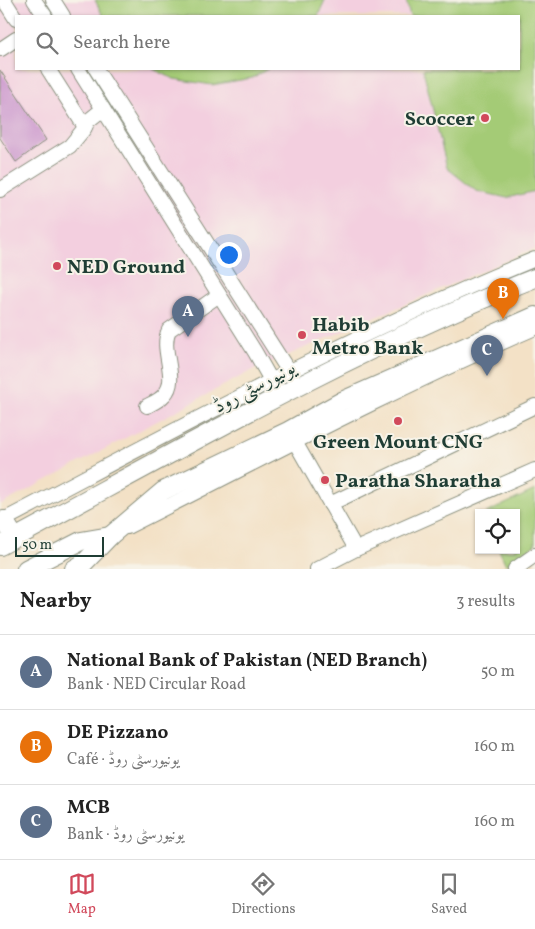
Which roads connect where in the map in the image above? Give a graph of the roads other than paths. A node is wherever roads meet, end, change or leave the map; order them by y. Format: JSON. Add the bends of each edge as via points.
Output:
{"nodes":[{"id":1,"x":4,"y":0,"type":"edge"},
{"id":2,"x":34,"y":0,"type":"edge"},
{"id":3,"x":52,"y":0,"type":"edge"},
{"id":4,"x":43,"y":15,"type":"edge"},
{"id":5,"x":62,"y":15,"type":"edge"},
{"id":6,"x":15,"y":17,"type":"edge"},
{"id":7,"x":15,"y":40,"type":"edge"},
{"id":8,"x":1,"y":49,"type":"edge"},
{"id":9,"x":49,"y":70,"type":"edge"},
{"id":10,"x":79,"y":70,"type":"edge"},
{"id":11,"x":97,"y":70,"type":"edge"},
{"id":12,"x":103,"y":109,"type":"junction"},
{"id":13,"x":85,"y":127,"type":"junction"},
{"id":14,"x":0,"y":190,"type":"edge"},
{"id":15,"x":535,"y":258,"type":"edge"},
{"id":16,"x":535,"y":278,"type":"edge"},
{"id":17,"x":220,"y":295,"type":"junction"},
{"id":18,"x":535,"y":316,"type":"edge"},
{"id":19,"x":535,"y":328,"type":"edge"},
{"id":20,"x":293,"y":379,"type":"junction"},
{"id":21,"x":272,"y":380,"type":"junction"},
{"id":22,"x":279,"y":396,"type":"junction"},
{"id":23,"x":148,"y":406,"type":"dead end"},
{"id":24,"x":535,"y":406,"type":"edge"},
{"id":25,"x":292,"y":436,"type":"junction"},
{"id":26,"x":535,"y":470,"type":"edge"},
{"id":27,"x":330,"y":504,"type":"junction"},
{"id":28,"x":2,"y":521,"type":"edge"},
{"id":29,"x":110,"y":536,"type":"junction"},
{"id":30,"x":7,"y":542,"type":"edge"},
{"id":31,"x":356,"y":549,"type":"junction"},
{"id":32,"x":535,"y":555,"type":"edge"},
{"id":33,"x":26,"y":569,"type":"edge"},
{"id":34,"x":74,"y":569,"type":"edge"},
{"id":35,"x":317,"y":569,"type":"edge"},
{"id":36,"x":515,"y":569,"type":"edge"}],
"edges":[{"from":1,"to":6,"type":"street"},
{"from":2,"to":4,"type":"street"},
{"from":3,"to":5,"type":"street"},
{"from":7,"to":8,"type":"street"},
{"from":9,"to":13,"type":"street"},
{"from":10,"to":12,"type":"street"},
{"from":11,"to":20,"type":"street"},
{"from":12,"to":13,"type":"street"},
{"from":12,"to":17,"type":"street"},
{"from":13,"to":14,"type":"street","via":[[70,146]]},
{"from":15,"to":20,"type":"street","via":[[456,291]]},
{"from":16,"to":20,"type":"main road","name":"یونیورسٹی روڈ","via":[[350,359]]},
{"from":17,"to":21,"type":"street"},
{"from":17,"to":23,"type":"street","via":[[168,330],[165,337],[170,376],[168,387],[165,395]]},
{"from":18,"to":25,"type":"main road","via":[[342,401]]},
{"from":19,"to":25,"type":"street"},
{"from":20,"to":21,"type":"street"},
{"from":20,"to":22,"type":"main road","name":"یونیورسٹی روڈ"},
{"from":21,"to":22,"type":"street"},
{"from":21,"to":28,"type":"street"},
{"from":22,"to":30,"type":"main road","name":"یونیورسٹی روڈ"},
{"from":24,"to":27,"type":"street"},
{"from":25,"to":27,"type":"street"},
{"from":25,"to":29,"type":"main road","via":[[163,491]]},
{"from":26,"to":31,"type":"street"},
{"from":27,"to":31,"type":"street"},
{"from":28,"to":30,"type":"main road"},
{"from":29,"to":33,"type":"main road","via":[[81,541]]},
{"from":29,"to":34,"type":"main road"},
{"from":31,"to":35,"type":"street"},
{"from":32,"to":36,"type":"street"}]}
